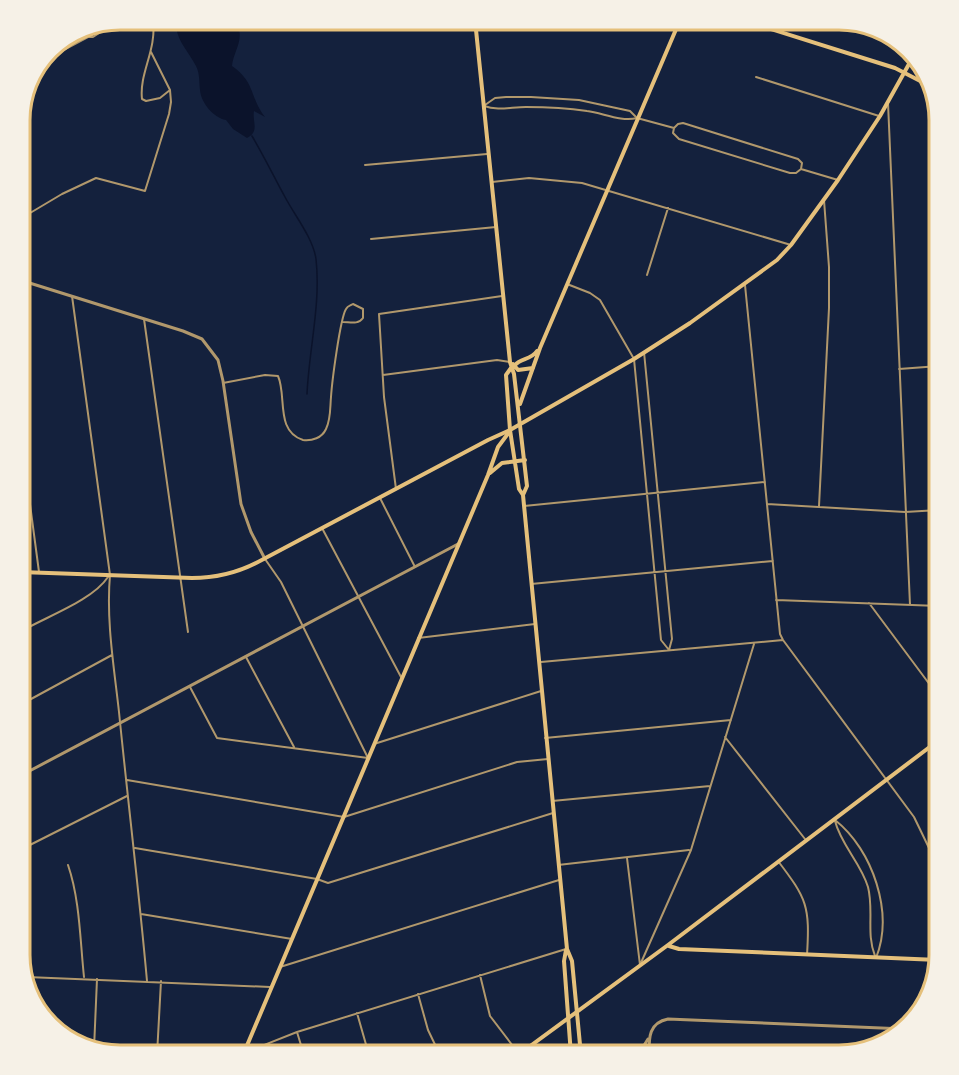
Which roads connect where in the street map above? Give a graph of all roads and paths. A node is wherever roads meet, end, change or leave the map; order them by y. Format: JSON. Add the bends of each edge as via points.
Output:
{"nodes":[{"id":1,"x":153,"y":30,"type":"edge"},
{"id":2,"x":476,"y":30,"type":"edge"},
{"id":3,"x":676,"y":30,"type":"edge"},
{"id":4,"x":774,"y":30,"type":"edge"},
{"id":5,"x":100,"y":33,"type":"edge"},
{"id":6,"x":88,"y":37,"type":"joint"},
{"id":7,"x":64,"y":50,"type":"edge"},
{"id":8,"x":151,"y":52,"type":"junction"},
{"id":9,"x":909,"y":64,"type":"edge"},
{"id":10,"x":904,"y":74,"type":"junction"},
{"id":11,"x":756,"y":76,"type":"dead end"},
{"id":12,"x":921,"y":82,"type":"edge"},
{"id":13,"x":170,"y":90,"type":"junction"},
{"id":14,"x":564,"y":99,"type":"junction"},
{"id":15,"x":888,"y":103,"type":"junction"},
{"id":16,"x":484,"y":106,"type":"junction"},
{"id":17,"x":563,"y":108,"type":"junction"},
{"id":18,"x":880,"y":116,"type":"junction"},
{"id":19,"x":637,"y":118,"type":"junction"},
{"id":20,"x":674,"y":128,"type":"junction"},
{"id":21,"x":489,"y":153,"type":"junction"},
{"id":22,"x":365,"y":165,"type":"dead end"},
{"id":23,"x":801,"y":169,"type":"junction"},
{"id":24,"x":838,"y":180,"type":"junction"},
{"id":25,"x":492,"y":182,"type":"junction"},
{"id":26,"x":606,"y":189,"type":"junction"},
{"id":27,"x":824,"y":200,"type":"junction"},
{"id":28,"x":668,"y":208,"type":"junction"},
{"id":29,"x":30,"y":213,"type":"edge"},
{"id":30,"x":496,"y":227,"type":"junction"},
{"id":31,"x":371,"y":239,"type":"dead end"},
{"id":32,"x":791,"y":245,"type":"junction"},
{"id":33,"x":647,"y":275,"type":"dead end"},
{"id":34,"x":30,"y":283,"type":"edge"},
{"id":35,"x":567,"y":284,"type":"junction"},
{"id":36,"x":745,"y":284,"type":"junction"},
{"id":37,"x":72,"y":296,"type":"junction"},
{"id":38,"x":503,"y":296,"type":"junction"},
{"id":39,"x":144,"y":319,"type":"junction"},
{"id":40,"x":343,"y":321,"type":"junction"},
{"id":41,"x":540,"y":348,"type":"junction"},
{"id":42,"x":644,"y":352,"type":"junction"},
{"id":43,"x":634,"y":358,"type":"junction"},
{"id":44,"x":510,"y":362,"type":"junction"},
{"id":45,"x":513,"y":367,"type":"junction"},
{"id":46,"x":929,"y":367,"type":"edge"},
{"id":47,"x":533,"y":368,"type":"junction"},
{"id":48,"x":899,"y":369,"type":"junction"},
{"id":49,"x":382,"y":375,"type":"junction"},
{"id":50,"x":223,"y":383,"type":"junction"},
{"id":51,"x":519,"y":408,"type":"junction"},
{"id":52,"x":520,"y":423,"type":"junction"},
{"id":53,"x":510,"y":430,"type":"junction"},
{"id":54,"x":525,"y":460,"type":"junction"},
{"id":55,"x":514,"y":461,"type":"junction"},
{"id":56,"x":488,"y":475,"type":"junction"},
{"id":57,"x":765,"y":482,"type":"junction"},
{"id":58,"x":396,"y":489,"type":"junction"},
{"id":59,"x":658,"y":492,"type":"junction"},
{"id":60,"x":647,"y":494,"type":"junction"},
{"id":61,"x":523,"y":495,"type":"junction"},
{"id":62,"x":380,"y":498,"type":"junction"},
{"id":63,"x":767,"y":504,"type":"junction"},
{"id":64,"x":30,"y":505,"type":"edge"},
{"id":65,"x":524,"y":506,"type":"junction"},
{"id":66,"x":819,"y":506,"type":"junction"},
{"id":67,"x":929,"y":511,"type":"edge"},
{"id":68,"x":905,"y":512,"type":"junction"},
{"id":69,"x":322,"y":528,"type":"junction"},
{"id":70,"x":459,"y":544,"type":"junction"},
{"id":71,"x":265,"y":559,"type":"junction"},
{"id":72,"x":773,"y":561,"type":"junction"},
{"id":73,"x":415,"y":567,"type":"junction"},
{"id":74,"x":667,"y":571,"type":"junction"},
{"id":75,"x":655,"y":572,"type":"junction"},
{"id":76,"x":30,"y":573,"type":"edge"},
{"id":77,"x":39,"y":573,"type":"junction"},
{"id":78,"x":110,"y":575,"type":"junction"},
{"id":79,"x":181,"y":578,"type":"junction"},
{"id":80,"x":531,"y":584,"type":"junction"},
{"id":81,"x":359,"y":598,"type":"junction"},
{"id":82,"x":776,"y":600,"type":"junction"},
{"id":83,"x":869,"y":603,"type":"junction"},
{"id":84,"x":910,"y":605,"type":"junction"},
{"id":85,"x":929,"y":606,"type":"edge"},
{"id":86,"x":535,"y":624,"type":"junction"},
{"id":87,"x":30,"y":627,"type":"edge"},
{"id":88,"x":303,"y":627,"type":"junction"},
{"id":89,"x":188,"y":632,"type":"dead end"},
{"id":90,"x":418,"y":638,"type":"junction"},
{"id":91,"x":783,"y":640,"type":"junction"},
{"id":92,"x":754,"y":644,"type":"junction"},
{"id":93,"x":669,"y":650,"type":"junction"},
{"id":94,"x":113,"y":655,"type":"junction"},
{"id":95,"x":246,"y":657,"type":"junction"},
{"id":96,"x":538,"y":662,"type":"junction"},
{"id":97,"x":402,"y":679,"type":"junction"},
{"id":98,"x":929,"y":684,"type":"edge"},
{"id":99,"x":190,"y":687,"type":"junction"},
{"id":100,"x":541,"y":691,"type":"junction"},
{"id":101,"x":30,"y":700,"type":"edge"},
{"id":102,"x":731,"y":720,"type":"junction"},
{"id":103,"x":120,"y":724,"type":"junction"},
{"id":104,"x":725,"y":737,"type":"junction"},
{"id":105,"x":545,"y":738,"type":"junction"},
{"id":106,"x":374,"y":744,"type":"junction"},
{"id":107,"x":295,"y":748,"type":"junction"},
{"id":108,"x":929,"y":749,"type":"edge"},
{"id":109,"x":368,"y":758,"type":"junction"},
{"id":110,"x":548,"y":759,"type":"junction"},
{"id":111,"x":30,"y":771,"type":"edge"},
{"id":112,"x":126,"y":780,"type":"junction"},
{"id":113,"x":888,"y":780,"type":"junction"},
{"id":114,"x":711,"y":786,"type":"junction"},
{"id":115,"x":128,"y":796,"type":"junction"},
{"id":116,"x":552,"y":801,"type":"junction"},
{"id":117,"x":553,"y":813,"type":"junction"},
{"id":118,"x":344,"y":817,"type":"junction"},
{"id":119,"x":835,"y":819,"type":"junction"},
{"id":120,"x":806,"y":841,"type":"junction"},
{"id":121,"x":30,"y":845,"type":"edge"},
{"id":122,"x":135,"y":848,"type":"junction"},
{"id":123,"x":691,"y":850,"type":"junction"},
{"id":124,"x":929,"y":851,"type":"edge"},
{"id":125,"x":627,"y":858,"type":"junction"},
{"id":126,"x":778,"y":861,"type":"junction"},
{"id":127,"x":68,"y":865,"type":"dead end"},
{"id":128,"x":558,"y":865,"type":"junction"},
{"id":129,"x":318,"y":879,"type":"junction"},
{"id":130,"x":559,"y":880,"type":"junction"},
{"id":131,"x":141,"y":914,"type":"junction"},
{"id":132,"x":292,"y":939,"type":"junction"},
{"id":133,"x":668,"y":945,"type":"junction"},
{"id":134,"x":567,"y":949,"type":"junction"},
{"id":135,"x":807,"y":955,"type":"junction"},
{"id":136,"x":876,"y":958,"type":"junction"},
{"id":137,"x":928,"y":960,"type":"edge"},
{"id":138,"x":640,"y":965,"type":"junction"},
{"id":139,"x":280,"y":967,"type":"junction"},
{"id":140,"x":480,"y":975,"type":"junction"},
{"id":141,"x":33,"y":977,"type":"edge"},
{"id":142,"x":84,"y":979,"type":"junction"},
{"id":143,"x":97,"y":979,"type":"junction"},
{"id":144,"x":147,"y":981,"type":"junction"},
{"id":145,"x":161,"y":981,"type":"junction"},
{"id":146,"x":272,"y":987,"type":"junction"},
{"id":147,"x":418,"y":994,"type":"junction"},
{"id":148,"x":357,"y":1013,"type":"junction"},
{"id":149,"x":576,"y":1013,"type":"junction"},
{"id":150,"x":568,"y":1020,"type":"junction"},
{"id":151,"x":890,"y":1028,"type":"edge"},
{"id":152,"x":297,"y":1032,"type":"junction"},
{"id":153,"x":649,"y":1037,"type":"junction"},
{"id":154,"x":94,"y":1041,"type":"edge"},
{"id":155,"x":158,"y":1045,"type":"edge"},
{"id":156,"x":249,"y":1045,"type":"edge"},
{"id":157,"x":268,"y":1045,"type":"edge"},
{"id":158,"x":301,"y":1045,"type":"edge"},
{"id":159,"x":366,"y":1045,"type":"edge"},
{"id":160,"x":435,"y":1045,"type":"edge"},
{"id":161,"x":512,"y":1045,"type":"edge"},
{"id":162,"x":533,"y":1045,"type":"edge"},
{"id":163,"x":570,"y":1045,"type":"edge"},
{"id":164,"x":580,"y":1045,"type":"edge"},
{"id":165,"x":644,"y":1045,"type":"edge"},
{"id":166,"x":649,"y":1045,"type":"edge"}],
"edges":[{"from":1,"to":8,"type":"street"},
{"from":2,"to":16,"type":"main road"},
{"from":3,"to":19,"type":"main road"},
{"from":4,"to":10,"type":"main road","via":[[896,68]]},
{"from":5,"to":6,"type":"street"},
{"from":6,"to":7,"type":"street"},
{"from":8,"to":13,"type":"street"},
{"from":8,"to":13,"type":"street","via":[[142,99],[154,100]]},
{"from":9,"to":10,"type":"main road"},
{"from":10,"to":12,"type":"main road"},
{"from":10,"to":15,"type":"main road"},
{"from":11,"to":18,"type":"street"},
{"from":13,"to":29,"type":"street","via":[[169,114],[145,190],[96,178]]},
{"from":14,"to":16,"type":"street","via":[[496,98]]},
{"from":14,"to":17,"type":"street"},
{"from":14,"to":19,"type":"street","via":[[630,111]]},
{"from":15,"to":18,"type":"main road"},
{"from":15,"to":48,"type":"street"},
{"from":16,"to":17,"type":"street","via":[[495,110]]},
{"from":16,"to":21,"type":"main road"},
{"from":17,"to":19,"type":"street","via":[[629,121]]},
{"from":18,"to":24,"type":"main road"},
{"from":19,"to":20,"type":"street"},
{"from":19,"to":26,"type":"main road"},
{"from":20,"to":23,"type":"street","via":[[679,139],[790,173]]},
{"from":20,"to":23,"type":"street","via":[[683,123],[793,158],[801,162]]},
{"from":21,"to":22,"type":"street"},
{"from":21,"to":25,"type":"main road"},
{"from":23,"to":24,"type":"street"},
{"from":24,"to":27,"type":"main road"},
{"from":25,"to":26,"type":"street","via":[[548,179]]},
{"from":25,"to":30,"type":"main road"},
{"from":26,"to":28,"type":"street"},
{"from":26,"to":35,"type":"main road"},
{"from":27,"to":32,"type":"main road"},
{"from":27,"to":66,"type":"street","via":[[829,308]]},
{"from":28,"to":32,"type":"street"},
{"from":28,"to":33,"type":"street"},
{"from":30,"to":31,"type":"street"},
{"from":30,"to":38,"type":"main road"},
{"from":32,"to":36,"type":"main road"},
{"from":34,"to":37,"type":"street"},
{"from":35,"to":41,"type":"main road"},
{"from":35,"to":43,"type":"street","via":[[600,300]]},
{"from":36,"to":42,"type":"main road"},
{"from":36,"to":57,"type":"street"},
{"from":37,"to":39,"type":"street"},
{"from":37,"to":78,"type":"street"},
{"from":38,"to":44,"type":"main road"},
{"from":38,"to":49,"type":"street","via":[[379,314]]},
{"from":39,"to":50,"type":"street","via":[[202,339],[216,356]]},
{"from":39,"to":79,"type":"street"},
{"from":40,"to":40,"type":"street","via":[[349,306],[356,304],[362,308],[361,321]]},
{"from":40,"to":50,"type":"street","via":[[328,422],[318,437],[303,440],[290,432],[278,376]]},
{"from":41,"to":45,"type":"main road"},
{"from":41,"to":47,"type":"main road"},
{"from":42,"to":43,"type":"main road"},
{"from":42,"to":59,"type":"street"},
{"from":43,"to":52,"type":"main road"},
{"from":43,"to":60,"type":"street"},
{"from":44,"to":45,"type":"main road"},
{"from":44,"to":49,"type":"street","via":[[497,360]]},
{"from":45,"to":47,"type":"main road"},
{"from":45,"to":51,"type":"main road"},
{"from":45,"to":53,"type":"main road","via":[[506,375]]},
{"from":46,"to":48,"type":"street"},
{"from":47,"to":51,"type":"main road"},
{"from":48,"to":68,"type":"street"},
{"from":49,"to":58,"type":"street"},
{"from":50,"to":71,"type":"street","via":[[241,504]]},
{"from":51,"to":52,"type":"main road"},
{"from":52,"to":53,"type":"main road"},
{"from":52,"to":54,"type":"main road"},
{"from":53,"to":55,"type":"main road"},
{"from":53,"to":56,"type":"main road","via":[[498,447]]},
{"from":53,"to":58,"type":"main road"},
{"from":54,"to":55,"type":"main road"},
{"from":54,"to":61,"type":"main road","via":[[527,486]]},
{"from":55,"to":56,"type":"main road","via":[[502,463]]},
{"from":55,"to":61,"type":"main road","via":[[519,492]]},
{"from":56,"to":70,"type":"main road"},
{"from":57,"to":59,"type":"street"},
{"from":57,"to":63,"type":"street"},
{"from":58,"to":62,"type":"main road"},
{"from":59,"to":60,"type":"street"},
{"from":59,"to":74,"type":"street"},
{"from":60,"to":65,"type":"street"},
{"from":60,"to":75,"type":"street"},
{"from":61,"to":65,"type":"main road"},
{"from":62,"to":69,"type":"main road"},
{"from":62,"to":73,"type":"street"},
{"from":63,"to":66,"type":"street"},
{"from":63,"to":72,"type":"street"},
{"from":64,"to":77,"type":"street"},
{"from":65,"to":80,"type":"main road"},
{"from":66,"to":68,"type":"street"},
{"from":67,"to":68,"type":"street"},
{"from":68,"to":84,"type":"street"},
{"from":69,"to":71,"type":"main road"},
{"from":69,"to":81,"type":"street"},
{"from":70,"to":73,"type":"street"},
{"from":70,"to":90,"type":"main road"},
{"from":71,"to":79,"type":"main road","via":[[228,574]]},
{"from":71,"to":88,"type":"street"},
{"from":72,"to":74,"type":"street"},
{"from":72,"to":82,"type":"street"},
{"from":73,"to":81,"type":"street"},
{"from":74,"to":75,"type":"street"},
{"from":74,"to":93,"type":"street","via":[[672,639]]},
{"from":75,"to":80,"type":"street"},
{"from":75,"to":93,"type":"street","via":[[661,640]]},
{"from":76,"to":77,"type":"main road"},
{"from":77,"to":78,"type":"main road"},
{"from":78,"to":79,"type":"main road"},
{"from":78,"to":87,"type":"street","via":[[101,588]]},
{"from":78,"to":94,"type":"street"},
{"from":79,"to":89,"type":"street"},
{"from":80,"to":86,"type":"main road"},
{"from":81,"to":88,"type":"street"},
{"from":81,"to":97,"type":"street"},
{"from":82,"to":83,"type":"street"},
{"from":82,"to":91,"type":"street"},
{"from":83,"to":84,"type":"street"},
{"from":83,"to":98,"type":"street"},
{"from":84,"to":85,"type":"street"},
{"from":86,"to":90,"type":"street"},
{"from":86,"to":96,"type":"main road"},
{"from":88,"to":95,"type":"street"},
{"from":88,"to":109,"type":"street"},
{"from":90,"to":97,"type":"main road"},
{"from":91,"to":92,"type":"street"},
{"from":91,"to":113,"type":"street"},
{"from":92,"to":93,"type":"street"},
{"from":92,"to":102,"type":"street"},
{"from":93,"to":96,"type":"street"},
{"from":94,"to":101,"type":"street"},
{"from":94,"to":103,"type":"street"},
{"from":95,"to":99,"type":"street"},
{"from":95,"to":107,"type":"street"},
{"from":96,"to":100,"type":"main road"},
{"from":97,"to":106,"type":"main road"},
{"from":99,"to":103,"type":"street"},
{"from":99,"to":107,"type":"street","via":[[217,738]]},
{"from":100,"to":105,"type":"main road"},
{"from":100,"to":106,"type":"street"},
{"from":102,"to":104,"type":"street"},
{"from":102,"to":105,"type":"street"},
{"from":103,"to":111,"type":"street"},
{"from":103,"to":112,"type":"street"},
{"from":104,"to":114,"type":"street"},
{"from":104,"to":120,"type":"street"},
{"from":105,"to":110,"type":"main road"},
{"from":106,"to":109,"type":"main road"},
{"from":107,"to":109,"type":"street"},
{"from":108,"to":113,"type":"main road"},
{"from":109,"to":118,"type":"main road"},
{"from":110,"to":116,"type":"main road"},
{"from":110,"to":118,"type":"street","via":[[517,762]]},
{"from":112,"to":115,"type":"street"},
{"from":112,"to":118,"type":"street"},
{"from":113,"to":119,"type":"main road"},
{"from":113,"to":124,"type":"street","via":[[922,831]]},
{"from":114,"to":116,"type":"street"},
{"from":114,"to":123,"type":"street"},
{"from":115,"to":121,"type":"street"},
{"from":115,"to":122,"type":"street"},
{"from":116,"to":117,"type":"main road"},
{"from":117,"to":128,"type":"main road"},
{"from":117,"to":129,"type":"street","via":[[337,881]]},
{"from":118,"to":129,"type":"main road"},
{"from":119,"to":120,"type":"main road"},
{"from":119,"to":136,"type":"street","via":[[867,886],[871,945]]},
{"from":119,"to":136,"type":"street","via":[[861,850],[878,888],[882,922]]},
{"from":120,"to":126,"type":"main road"},
{"from":122,"to":129,"type":"street"},
{"from":122,"to":131,"type":"street"},
{"from":123,"to":125,"type":"street"},
{"from":123,"to":138,"type":"street"},
{"from":125,"to":128,"type":"street"},
{"from":125,"to":138,"type":"street"},
{"from":126,"to":133,"type":"main road"},
{"from":126,"to":135,"type":"street","via":[[806,905]]},
{"from":127,"to":142,"type":"street","via":[[76,899]]},
{"from":128,"to":130,"type":"main road"},
{"from":129,"to":132,"type":"main road"},
{"from":130,"to":134,"type":"main road"},
{"from":130,"to":139,"type":"street"},
{"from":131,"to":132,"type":"street"},
{"from":131,"to":144,"type":"street"},
{"from":132,"to":139,"type":"main road"},
{"from":133,"to":135,"type":"main road","via":[[679,949]]},
{"from":133,"to":138,"type":"main road"},
{"from":134,"to":140,"type":"street"},
{"from":134,"to":149,"type":"main road","via":[[572,961]]},
{"from":134,"to":150,"type":"main road","via":[[564,961]]},
{"from":135,"to":136,"type":"main road"},
{"from":136,"to":137,"type":"main road"},
{"from":138,"to":149,"type":"main road"},
{"from":139,"to":146,"type":"main road"},
{"from":140,"to":147,"type":"street"},
{"from":140,"to":161,"type":"street","via":[[490,1016]]},
{"from":141,"to":142,"type":"street"},
{"from":142,"to":143,"type":"street"},
{"from":143,"to":144,"type":"street"},
{"from":143,"to":154,"type":"street"},
{"from":144,"to":145,"type":"street"},
{"from":145,"to":146,"type":"street"},
{"from":145,"to":155,"type":"street"},
{"from":146,"to":156,"type":"main road"},
{"from":147,"to":148,"type":"street"},
{"from":147,"to":160,"type":"street"},
{"from":148,"to":152,"type":"street"},
{"from":148,"to":159,"type":"street"},
{"from":149,"to":150,"type":"main road"},
{"from":149,"to":164,"type":"main road"},
{"from":150,"to":162,"type":"main road"},
{"from":150,"to":163,"type":"main road"},
{"from":151,"to":153,"type":"street","via":[[668,1019],[656,1024]]},
{"from":152,"to":157,"type":"street"},
{"from":152,"to":158,"type":"street"},
{"from":153,"to":165,"type":"street"},
{"from":153,"to":166,"type":"street"}]}
